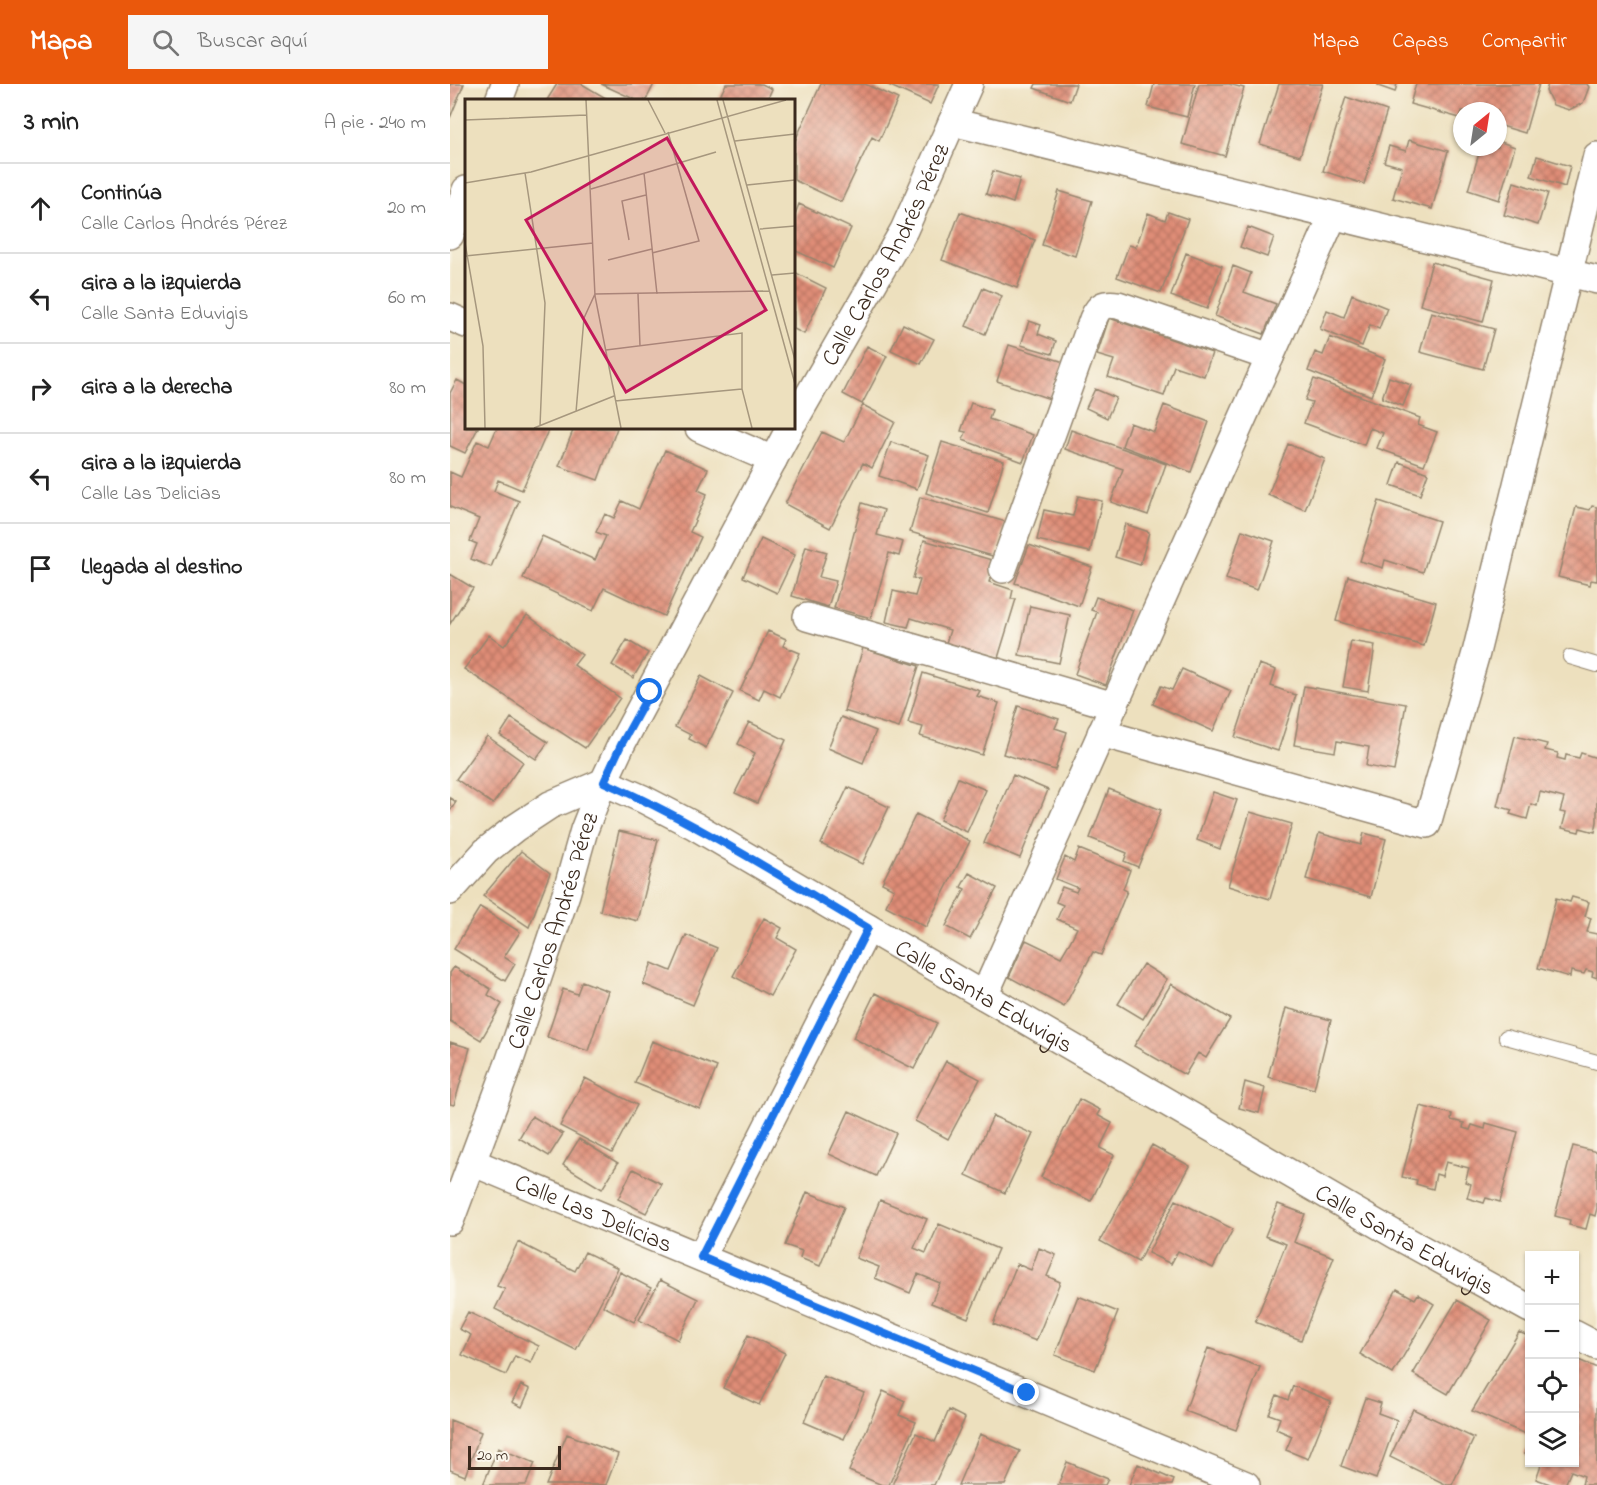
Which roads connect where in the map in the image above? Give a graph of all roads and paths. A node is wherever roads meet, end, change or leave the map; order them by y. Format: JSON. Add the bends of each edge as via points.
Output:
{"nodes":[{"id":1,"x":505,"y":84,"type":"edge"},
{"id":2,"x":969,"y":84,"type":"edge"},
{"id":3,"x":499,"y":99,"type":"edge"},
{"id":4,"x":952,"y":122,"type":"junction"},
{"id":5,"x":1597,"y":156,"type":"edge"},
{"id":6,"x":465,"y":193,"type":"edge"},
{"id":7,"x":1334,"y":216,"type":"junction"},
{"id":8,"x":450,"y":235,"type":"edge"},
{"id":9,"x":1570,"y":273,"type":"junction"},
{"id":10,"x":1597,"y":280,"type":"edge"},
{"id":11,"x":450,"y":317,"type":"edge"},
{"id":12,"x":465,"y":324,"type":"edge"},
{"id":13,"x":1270,"y":357,"type":"junction"},
{"id":14,"x":795,"y":420,"type":"edge"},
{"id":15,"x":701,"y":429,"type":"edge"},
{"id":16,"x":789,"y":429,"type":"edge"},
{"id":17,"x":773,"y":460,"type":"junction"},
{"id":18,"x":1003,"y":569,"type":"dead end"},
{"id":19,"x":807,"y":616,"type":"dead end"},
{"id":20,"x":1570,"y":657,"type":"dead end"},
{"id":21,"x":1597,"y":665,"type":"edge"},
{"id":22,"x":1114,"y":706,"type":"junction"},
{"id":23,"x":1101,"y":733,"type":"junction"},
{"id":24,"x":604,"y":782,"type":"junction"},
{"id":25,"x":450,"y":891,"type":"edge"},
{"id":26,"x":868,"y":928,"type":"junction"},
{"id":27,"x":984,"y":996,"type":"junction"},
{"id":28,"x":1506,"y":1037,"type":"dead end"},
{"id":29,"x":1597,"y":1062,"type":"edge"},
{"id":30,"x":472,"y":1162,"type":"junction"},
{"id":31,"x":450,"y":1221,"type":"edge"},
{"id":32,"x":701,"y":1257,"type":"junction"},
{"id":33,"x":1525,"y":1306,"type":"edge"},
{"id":34,"x":1579,"y":1336,"type":"edge"},
{"id":35,"x":1597,"y":1346,"type":"edge"},
{"id":36,"x":1246,"y":1485,"type":"edge"}],
"edges":[{"from":1,"to":3,"type":"street"},
{"from":2,"to":4,"type":"street","name":"Calle Carlos Andrés Pérez"},
{"from":4,"to":7,"type":"street"},
{"from":4,"to":14,"type":"street","name":"Calle Carlos Andrés Pérez","via":[[904,230]]},
{"from":5,"to":9,"type":"street"},
{"from":6,"to":8,"type":"street"},
{"from":7,"to":9,"type":"street"},
{"from":7,"to":13,"type":"street"},
{"from":9,"to":10,"type":"street"},
{"from":9,"to":23,"type":"street","via":[[1476,653],[1427,824]]},
{"from":11,"to":12,"type":"street"},
{"from":13,"to":18,"type":"street","via":[[1118,306],[1100,307]]},
{"from":13,"to":22,"type":"street"},
{"from":15,"to":17,"type":"street"},
{"from":16,"to":17,"type":"street","name":"Calle Carlos Andrés Pérez"},
{"from":17,"to":24,"type":"street","name":"Calle Carlos Andrés Pérez"},
{"from":19,"to":22,"type":"street"},
{"from":20,"to":21,"type":"lane"},
{"from":22,"to":23,"type":"street"},
{"from":23,"to":27,"type":"street"},
{"from":24,"to":25,"type":"street","via":[[550,805],[515,828],[486,851]]},
{"from":24,"to":26,"type":"street","name":"Calle Santa Eduvigis","via":[[695,826]]},
{"from":24,"to":30,"type":"street","name":"Calle Carlos Andrés Pérez","via":[[584,830],[566,894]]},
{"from":26,"to":27,"type":"street","name":"Calle Santa Eduvigis"},
{"from":26,"to":32,"type":"street"},
{"from":27,"to":33,"type":"street","name":"Calle Santa Eduvigis"},
{"from":28,"to":29,"type":"lane"},
{"from":30,"to":31,"type":"street","name":"Calle Carlos Andrés Pérez"},
{"from":30,"to":32,"type":"street","name":"Calle Las Delicias"},
{"from":32,"to":36,"type":"street","name":"Calle Las Delicias"},
{"from":34,"to":35,"type":"street"}]}
